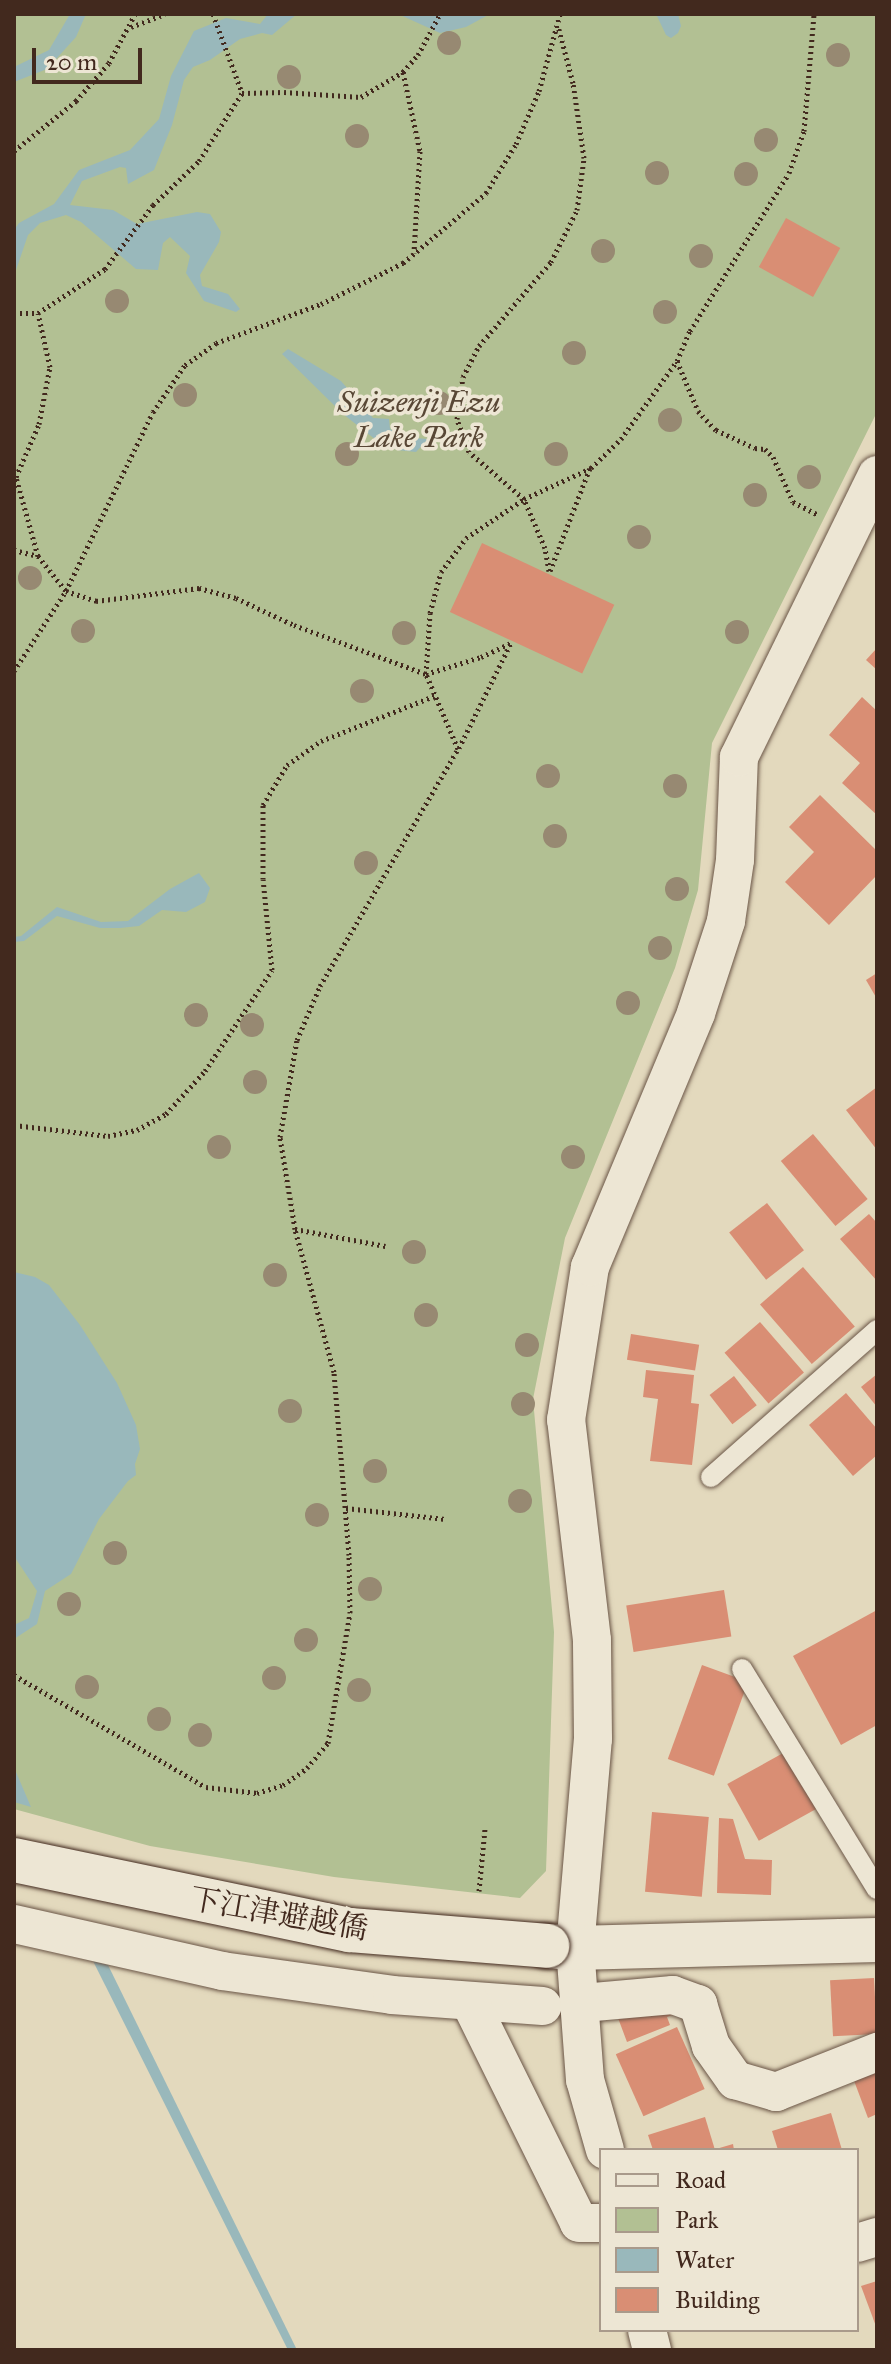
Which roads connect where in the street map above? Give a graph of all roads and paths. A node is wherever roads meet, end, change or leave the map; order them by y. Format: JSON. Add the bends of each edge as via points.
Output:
{"nodes":[{"id":1,"x":135,"y":14,"type":"edge"},
{"id":2,"x":165,"y":14,"type":"edge"},
{"id":3,"x":213,"y":14,"type":"edge"},
{"id":4,"x":440,"y":14,"type":"edge"},
{"id":5,"x":560,"y":14,"type":"edge"},
{"id":6,"x":814,"y":14,"type":"edge"},
{"id":7,"x":557,"y":25,"type":"junction"},
{"id":8,"x":130,"y":27,"type":"junction"},
{"id":9,"x":403,"y":72,"type":"junction"},
{"id":10,"x":242,"y":93,"type":"junction"},
{"id":11,"x":14,"y":151,"type":"edge"},
{"id":12,"x":414,"y":254,"type":"junction"},
{"id":13,"x":18,"y":312,"type":"edge"},
{"id":14,"x":38,"y":313,"type":"junction"},
{"id":15,"x":677,"y":361,"type":"junction"},
{"id":16,"x":591,"y":468,"type":"junction"},
{"id":17,"x":877,"y":475,"type":"edge"},
{"id":18,"x":524,"y":499,"type":"junction"},
{"id":19,"x":828,"y":520,"type":"dead end"},
{"id":20,"x":14,"y":550,"type":"edge"},
{"id":21,"x":38,"y":556,"type":"junction"},
{"id":22,"x":66,"y":591,"type":"junction"},
{"id":23,"x":14,"y":671,"type":"edge"},
{"id":24,"x":426,"y":674,"type":"junction"},
{"id":25,"x":434,"y":696,"type":"junction"},
{"id":26,"x":458,"y":749,"type":"junction"},
{"id":27,"x":14,"y":1125,"type":"edge"},
{"id":28,"x":295,"y":1229,"type":"junction"},
{"id":29,"x":385,"y":1246,"type":"dead end"},
{"id":30,"x":877,"y":1330,"type":"edge"},
{"id":31,"x":711,"y":1477,"type":"dead end"},
{"id":32,"x":346,"y":1508,"type":"junction"},
{"id":33,"x":445,"y":1519,"type":"dead end"},
{"id":34,"x":742,"y":1669,"type":"dead end"},
{"id":35,"x":15,"y":1676,"type":"edge"},
{"id":36,"x":485,"y":1829,"type":"dead end"},
{"id":37,"x":14,"y":1860,"type":"edge"},
{"id":38,"x":877,"y":1889,"type":"edge"},
{"id":39,"x":479,"y":1891,"type":"dead end"},
{"id":40,"x":14,"y":1924,"type":"edge"},
{"id":41,"x":877,"y":1940,"type":"edge"},
{"id":42,"x":561,"y":1947,"type":"junction"},
{"id":43,"x":470,"y":2002,"type":"junction"},
{"id":44,"x":594,"y":2002,"type":"dead end"},
{"id":45,"x":543,"y":2006,"type":"dead end"},
{"id":46,"x":877,"y":2052,"type":"edge"},
{"id":47,"x":604,"y":2148,"type":"edge"},
{"id":48,"x":599,"y":2223,"type":"edge"}],
"edges":[{"from":1,"to":8,"type":"path"},
{"from":2,"to":8,"type":"path"},
{"from":3,"to":10,"type":"path"},
{"from":4,"to":9,"type":"path"},
{"from":5,"to":7,"type":"path"},
{"from":6,"to":15,"type":"path","via":[[804,131],[789,173],[712,294]]},
{"from":7,"to":12,"type":"path","via":[[539,91],[494,181]]},
{"from":7,"to":18,"type":"path","via":[[573,83],[584,158],[577,210],[551,262],[479,346],[458,397],[457,419],[469,452]]},
{"from":8,"to":11,"type":"path","via":[[109,63],[76,101]]},
{"from":9,"to":10,"type":"path","via":[[361,97]]},
{"from":9,"to":12,"type":"path","via":[[420,151]]},
{"from":10,"to":14,"type":"path","via":[[199,161],[144,217],[105,269]]},
{"from":12,"to":22,"type":"path","via":[[321,304],[216,343],[185,365],[153,412]]},
{"from":13,"to":14,"type":"path"},
{"from":14,"to":21,"type":"path","via":[[50,367],[39,424],[16,477]]},
{"from":15,"to":16,"type":"path","via":[[621,439]]},
{"from":15,"to":19,"type":"path","via":[[698,411],[716,430],[765,449],[793,502]]},
{"from":16,"to":18,"type":"path"},
{"from":16,"to":18,"type":"path","via":[[549,571]]},
{"from":17,"to":42,"type":"street","via":[[739,757],[735,860],[726,921],[696,1013],[590,1267],[566,1420],[592,1640],[593,1739]]},
{"from":18,"to":24,"type":"path","via":[[466,538],[441,572],[430,613]]},
{"from":20,"to":21,"type":"path"},
{"from":21,"to":22,"type":"path"},
{"from":22,"to":23,"type":"path"},
{"from":22,"to":24,"type":"path","via":[[96,601],[199,588]]},
{"from":24,"to":25,"type":"path"},
{"from":24,"to":26,"type":"path","via":[[511,643]]},
{"from":25,"to":26,"type":"path"},
{"from":25,"to":27,"type":"path","via":[[321,741],[287,765],[263,805],[263,879],[272,970],[205,1071],[166,1114],[137,1130],[108,1136]]},
{"from":26,"to":28,"type":"path","via":[[320,986],[297,1040],[280,1137]]},
{"from":28,"to":29,"type":"path"},
{"from":28,"to":32,"type":"path","via":[[334,1372]]},
{"from":30,"to":31,"type":"lane"},
{"from":32,"to":33,"type":"path"},
{"from":32,"to":35,"type":"path","via":[[350,1613],[328,1743],[283,1785],[257,1793],[206,1787]]},
{"from":34,"to":38,"type":"lane"},
{"from":36,"to":39,"type":"path"},
{"from":37,"to":42,"type":"street","name":"下江津避越僑","bridge":true,"via":[[350,1930]]},
{"from":40,"to":43,"type":"street","via":[[222,1971]]},
{"from":41,"to":42,"type":"street","name":"下江津避越僑"},
{"from":42,"to":47,"type":"street","via":[[585,2080]]},
{"from":43,"to":45,"type":"street"},
{"from":43,"to":48,"type":"street","via":[[579,2223]]},
{"from":44,"to":46,"type":"street","via":[[673,1995],[698,2004],[711,2046],[735,2080],[776,2092]]}]}
